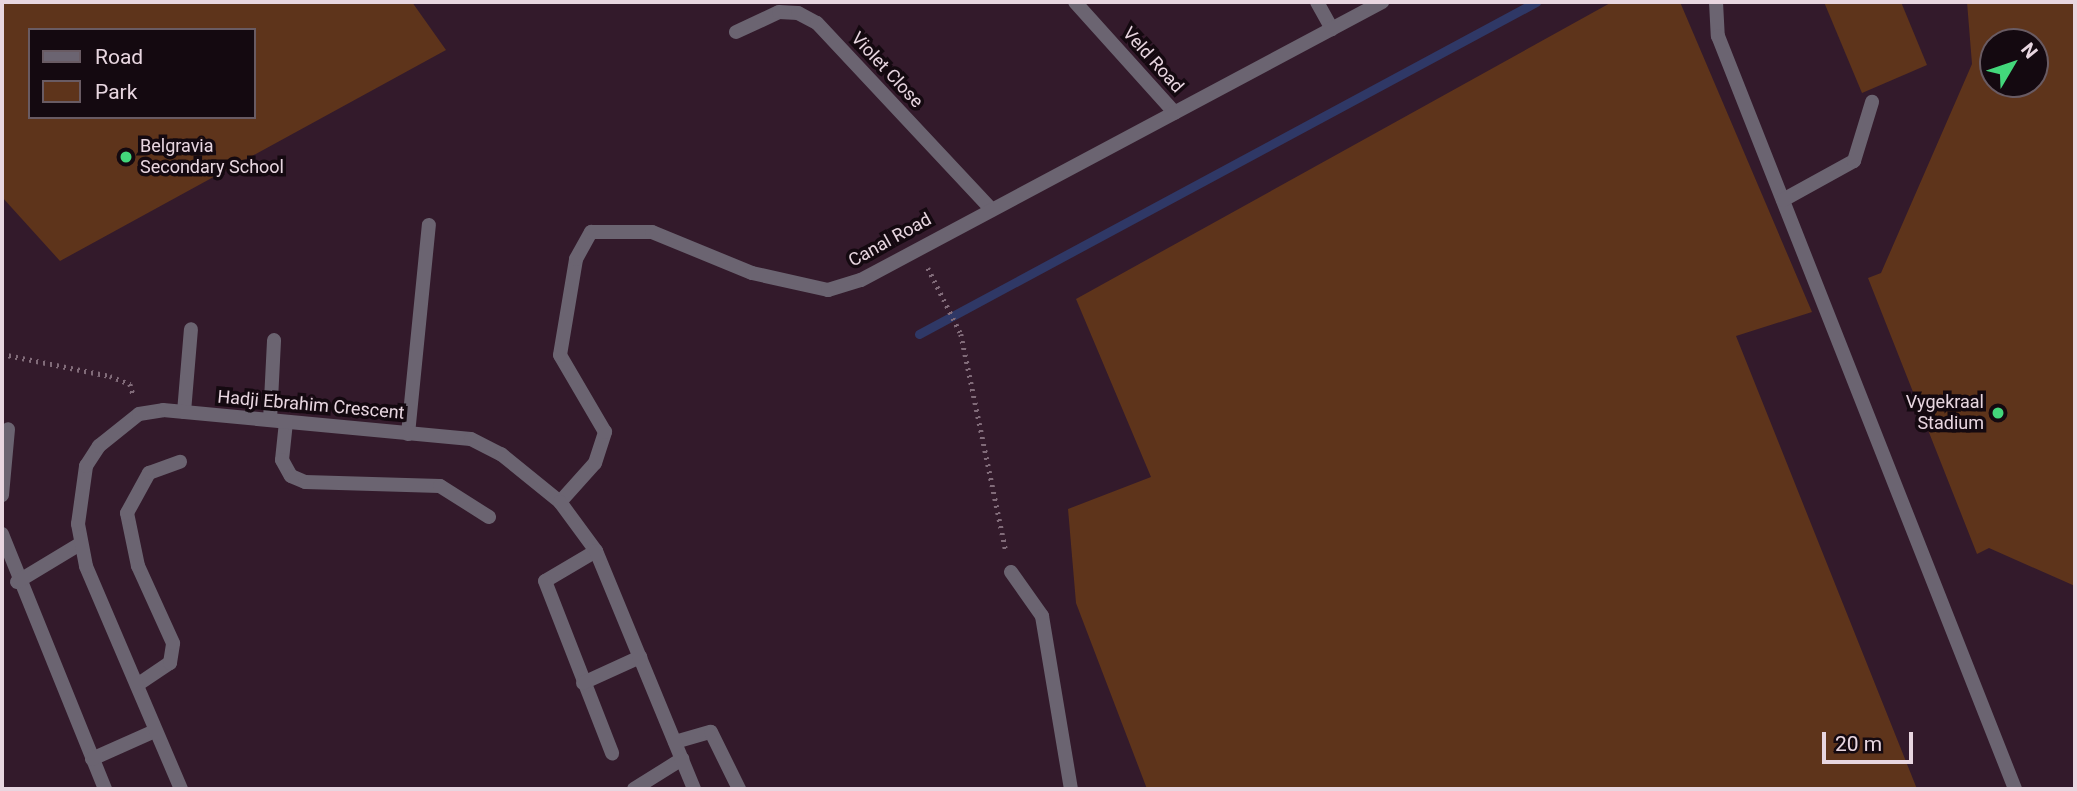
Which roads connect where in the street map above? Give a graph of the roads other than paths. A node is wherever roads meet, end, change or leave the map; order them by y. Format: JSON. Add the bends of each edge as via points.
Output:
{"nodes":[{"id":1,"x":1075,"y":2,"type":"edge"},
{"id":2,"x":1317,"y":2,"type":"edge"},
{"id":3,"x":1382,"y":2,"type":"edge"},
{"id":4,"x":1716,"y":2,"type":"edge"},
{"id":5,"x":1332,"y":29,"type":"junction"},
{"id":6,"x":736,"y":32,"type":"dead end"},
{"id":7,"x":1872,"y":102,"type":"dead end"},
{"id":8,"x":1175,"y":113,"type":"junction"},
{"id":9,"x":1783,"y":200,"type":"junction"},
{"id":10,"x":989,"y":207,"type":"junction"},
{"id":11,"x":429,"y":225,"type":"dead end"},
{"id":12,"x":191,"y":329,"type":"dead end"},
{"id":13,"x":274,"y":340,"type":"dead end"},
{"id":14,"x":184,"y":412,"type":"junction"},
{"id":15,"x":270,"y":420,"type":"junction"},
{"id":16,"x":285,"y":422,"type":"junction"},
{"id":17,"x":8,"y":429,"type":"dead end"},
{"id":18,"x":408,"y":434,"type":"junction"},
{"id":19,"x":180,"y":462,"type":"dead end"},
{"id":20,"x":2,"y":495,"type":"edge"},
{"id":21,"x":559,"y":502,"type":"junction"},
{"id":22,"x":489,"y":517,"type":"dead end"},
{"id":23,"x":2,"y":534,"type":"edge"},
{"id":24,"x":80,"y":544,"type":"junction"},
{"id":25,"x":596,"y":551,"type":"junction"},
{"id":26,"x":1011,"y":572,"type":"road end"},
{"id":27,"x":17,"y":582,"type":"junction"},
{"id":28,"x":640,"y":657,"type":"junction"},
{"id":29,"x":583,"y":683,"type":"junction"},
{"id":30,"x":136,"y":685,"type":"junction"},
{"id":31,"x":155,"y":731,"type":"junction"},
{"id":32,"x":675,"y":742,"type":"junction"},
{"id":33,"x":612,"y":753,"type":"dead end"},
{"id":34,"x":92,"y":759,"type":"junction"},
{"id":35,"x":682,"y":760,"type":"junction"},
{"id":36,"x":105,"y":789,"type":"edge"},
{"id":37,"x":181,"y":789,"type":"edge"},
{"id":38,"x":634,"y":789,"type":"edge"},
{"id":39,"x":694,"y":789,"type":"edge"},
{"id":40,"x":739,"y":789,"type":"edge"},
{"id":41,"x":1071,"y":789,"type":"edge"},
{"id":42,"x":2015,"y":789,"type":"edge"}],
"edges":[{"from":1,"to":8,"type":"street","name":"Veld Road"},
{"from":2,"to":5,"type":"street"},
{"from":3,"to":5,"type":"street","name":"Canal Road"},
{"from":4,"to":9,"type":"street","via":[[1718,36]]},
{"from":5,"to":8,"type":"street","name":"Canal Road"},
{"from":6,"to":10,"type":"street","name":"Violet Close","via":[[779,12],[798,13],[817,23]]},
{"from":7,"to":9,"type":"street","via":[[1854,161]]},
{"from":8,"to":10,"type":"street","name":"Canal Road"},
{"from":9,"to":42,"type":"street"},
{"from":10,"to":21,"type":"street","name":"Canal Road","via":[[861,279],[828,290],[752,273],[652,232],[591,232],[576,259],[561,355],[605,432],[595,463]]},
{"from":11,"to":18,"type":"street"},
{"from":12,"to":14,"type":"street"},
{"from":13,"to":15,"type":"street"},
{"from":14,"to":15,"type":"street","name":"Hadji Ebrahim Crescent"},
{"from":14,"to":24,"type":"street","name":"Hadji Ebrahim Crescent","via":[[139,414],[117,427],[86,466]]},
{"from":15,"to":16,"type":"street","name":"Hadji Ebrahim Crescent"},
{"from":16,"to":18,"type":"street","name":"Hadji Ebrahim Crescent"},
{"from":16,"to":22,"type":"street","via":[[282,460],[291,476],[305,482],[440,486]]},
{"from":17,"to":20,"type":"street"},
{"from":18,"to":21,"type":"street","name":"Hadji Ebrahim Crescent","via":[[471,439],[501,454]]},
{"from":19,"to":30,"type":"street","via":[[149,473],[127,513],[130,545],[173,643],[170,663]]},
{"from":21,"to":25,"type":"street","name":"Hadji Ebrahim Crescent"},
{"from":23,"to":27,"type":"street"},
{"from":24,"to":27,"type":"street"},
{"from":24,"to":30,"type":"street"},
{"from":25,"to":28,"type":"street","name":"Hadji Ebrahim Crescent"},
{"from":25,"to":29,"type":"street","via":[[545,581]]},
{"from":26,"to":41,"type":"street","via":[[1042,616]]},
{"from":27,"to":34,"type":"street"},
{"from":28,"to":29,"type":"street"},
{"from":28,"to":32,"type":"street","name":"Hadji Ebrahim Crescent"},
{"from":29,"to":33,"type":"street"},
{"from":30,"to":31,"type":"street"},
{"from":31,"to":34,"type":"street"},
{"from":31,"to":37,"type":"street"},
{"from":32,"to":35,"type":"street","name":"Hadji Ebrahim Crescent"},
{"from":32,"to":40,"type":"street","via":[[711,732]]},
{"from":34,"to":36,"type":"street"},
{"from":35,"to":38,"type":"street"},
{"from":35,"to":39,"type":"street","name":"Hadji Ebrahim Crescent"}]}
